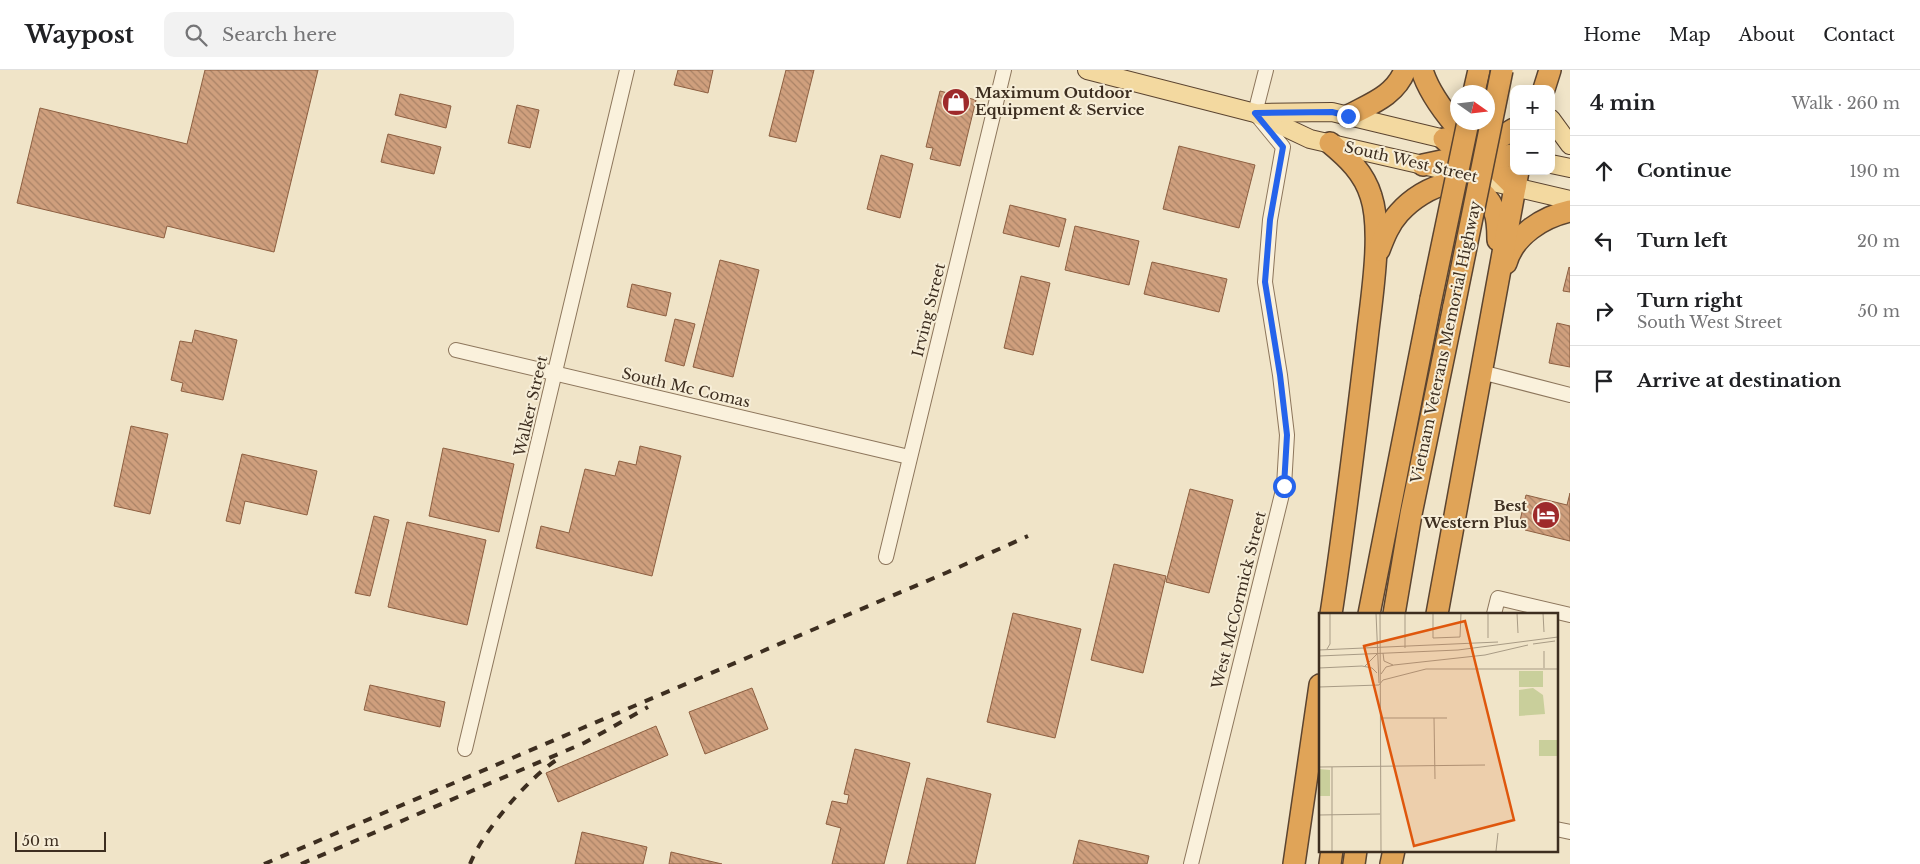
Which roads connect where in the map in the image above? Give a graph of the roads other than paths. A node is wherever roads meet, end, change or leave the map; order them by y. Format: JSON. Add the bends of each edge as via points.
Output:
{"nodes":[{"id":1,"x":627,"y":70,"type":"edge"},
{"id":2,"x":1004,"y":70,"type":"edge"},
{"id":3,"x":1087,"y":70,"type":"edge"},
{"id":4,"x":1266,"y":70,"type":"edge"},
{"id":5,"x":1405,"y":70,"type":"edge"},
{"id":6,"x":1422,"y":70,"type":"edge"},
{"id":7,"x":1479,"y":70,"type":"edge"},
{"id":8,"x":1502,"y":70,"type":"edge"},
{"id":9,"x":1476,"y":85,"type":"edge"},
{"id":10,"x":1255,"y":113,"type":"junction"},
{"id":11,"x":1348,"y":116,"type":"junction"},
{"id":12,"x":1450,"y":117,"type":"edge"},
{"id":13,"x":1450,"y":124,"type":"edge"},
{"id":14,"x":1555,"y":125,"type":"edge"},
{"id":15,"x":1510,"y":129,"type":"edge"},
{"id":16,"x":1455,"y":130,"type":"edge"},
{"id":17,"x":1459,"y":130,"type":"edge"},
{"id":18,"x":1476,"y":130,"type":"edge"},
{"id":19,"x":1513,"y":130,"type":"edge"},
{"id":20,"x":1330,"y":143,"type":"junction"},
{"id":21,"x":1570,"y":145,"type":"edge"},
{"id":22,"x":1474,"y":160,"type":"junction"},
{"id":23,"x":1423,"y":165,"type":"joint"},
{"id":24,"x":1555,"y":165,"type":"edge"},
{"id":25,"x":1510,"y":166,"type":"edge"},
{"id":26,"x":1510,"y":166,"type":"edge"},
{"id":27,"x":1570,"y":168,"type":"edge"},
{"id":28,"x":1514,"y":175,"type":"edge"},
{"id":29,"x":1528,"y":175,"type":"edge"},
{"id":30,"x":1423,"y":192,"type":"junction"},
{"id":31,"x":1570,"y":200,"type":"edge"},
{"id":32,"x":1495,"y":211,"type":"junction"},
{"id":33,"x":1570,"y":211,"type":"edge"},
{"id":34,"x":1376,"y":260,"type":"junction"},
{"id":35,"x":1499,"y":276,"type":"junction"},
{"id":36,"x":1491,"y":319,"type":"junction"},
{"id":37,"x":456,"y":350,"type":"dead end"},
{"id":38,"x":1481,"y":372,"type":"junction"},
{"id":39,"x":555,"y":374,"type":"junction"},
{"id":40,"x":1570,"y":395,"type":"edge"},
{"id":41,"x":910,"y":457,"type":"junction"},
{"id":42,"x":886,"y":557,"type":"dead end"},
{"id":43,"x":1331,"y":613,"type":"edge"},
{"id":44,"x":1369,"y":613,"type":"edge"},
{"id":45,"x":1394,"y":613,"type":"edge"},
{"id":46,"x":1437,"y":613,"type":"edge"},
{"id":47,"x":1494,"y":613,"type":"edge"},
{"id":48,"x":1570,"y":614,"type":"edge"},
{"id":49,"x":1319,"y":692,"type":"edge"},
{"id":50,"x":465,"y":750,"type":"dead end"},
{"id":51,"x":1190,"y":864,"type":"edge"},
{"id":52,"x":1294,"y":864,"type":"edge"}],
"edges":[{"from":1,"to":39,"type":"street","name":"Walker Street"},
{"from":2,"to":41,"type":"street","name":"Irving Street"},
{"from":3,"to":10,"type":"main road","name":"South West Street"},
{"from":4,"to":10,"type":"street"},
{"from":5,"to":11,"type":"highway","via":[[1395,88],[1382,99]]},
{"from":6,"to":12,"type":"highway","via":[[1432,93]]},
{"from":7,"to":9,"type":"highway"},
{"from":8,"to":45,"type":"highway","name":"Vietnam Veterans Memorial Highway","bridge":true,"via":[[1410,514]]},
{"from":10,"to":11,"type":"main road","name":"South West Street","via":[[1332,112]]},
{"from":10,"to":20,"type":"main road","name":"South West Street","via":[[1310,139]]},
{"from":10,"to":51,"type":"street","name":"West McCormick Street","via":[[1283,147],[1270,220],[1265,282],[1287,435],[1284,486]]},
{"from":11,"to":13,"type":"main road","name":"South West Street"},
{"from":14,"to":21,"type":"main road"},
{"from":15,"to":18,"type":"highway"},
{"from":16,"to":44,"type":"highway","name":"Vietnam Veterans Memorial Highway","bridge":true,"via":[[1431,299]]},
{"from":17,"to":22,"type":"highway"},
{"from":19,"to":22,"type":"highway"},
{"from":20,"to":23,"type":"main road","name":"South West Street"},
{"from":20,"to":34,"type":"highway","via":[[1358,169],[1372,197]]},
{"from":22,"to":23,"type":"highway"},
{"from":22,"to":25,"type":"highway"},
{"from":22,"to":26,"type":"highway"},
{"from":22,"to":30,"type":"highway"},
{"from":22,"to":32,"type":"highway"},
{"from":24,"to":27,"type":"main road"},
{"from":28,"to":35,"type":"highway"},
{"from":29,"to":31,"type":"main road"},
{"from":30,"to":32,"type":"highway","via":[[1442,185],[1462,184],[1480,192]]},
{"from":30,"to":34,"type":"highway","via":[[1393,220],[1385,232]]},
{"from":32,"to":35,"type":"highway"},
{"from":33,"to":36,"type":"highway","via":[[1543,221],[1512,246]]},
{"from":34,"to":43,"type":"highway","via":[[1349,496]]},
{"from":35,"to":36,"type":"highway"},
{"from":36,"to":38,"type":"highway"},
{"from":37,"to":39,"type":"street","name":"South Mc Comas"},
{"from":38,"to":40,"type":"street"},
{"from":38,"to":46,"type":"highway"},
{"from":39,"to":41,"type":"street","name":"South Mc Comas"},
{"from":39,"to":50,"type":"street","name":"Walker Street"},
{"from":41,"to":42,"type":"street","name":"Irving Street"},
{"from":47,"to":48,"type":"street","via":[[1498,598]]},
{"from":49,"to":52,"type":"highway"}]}
